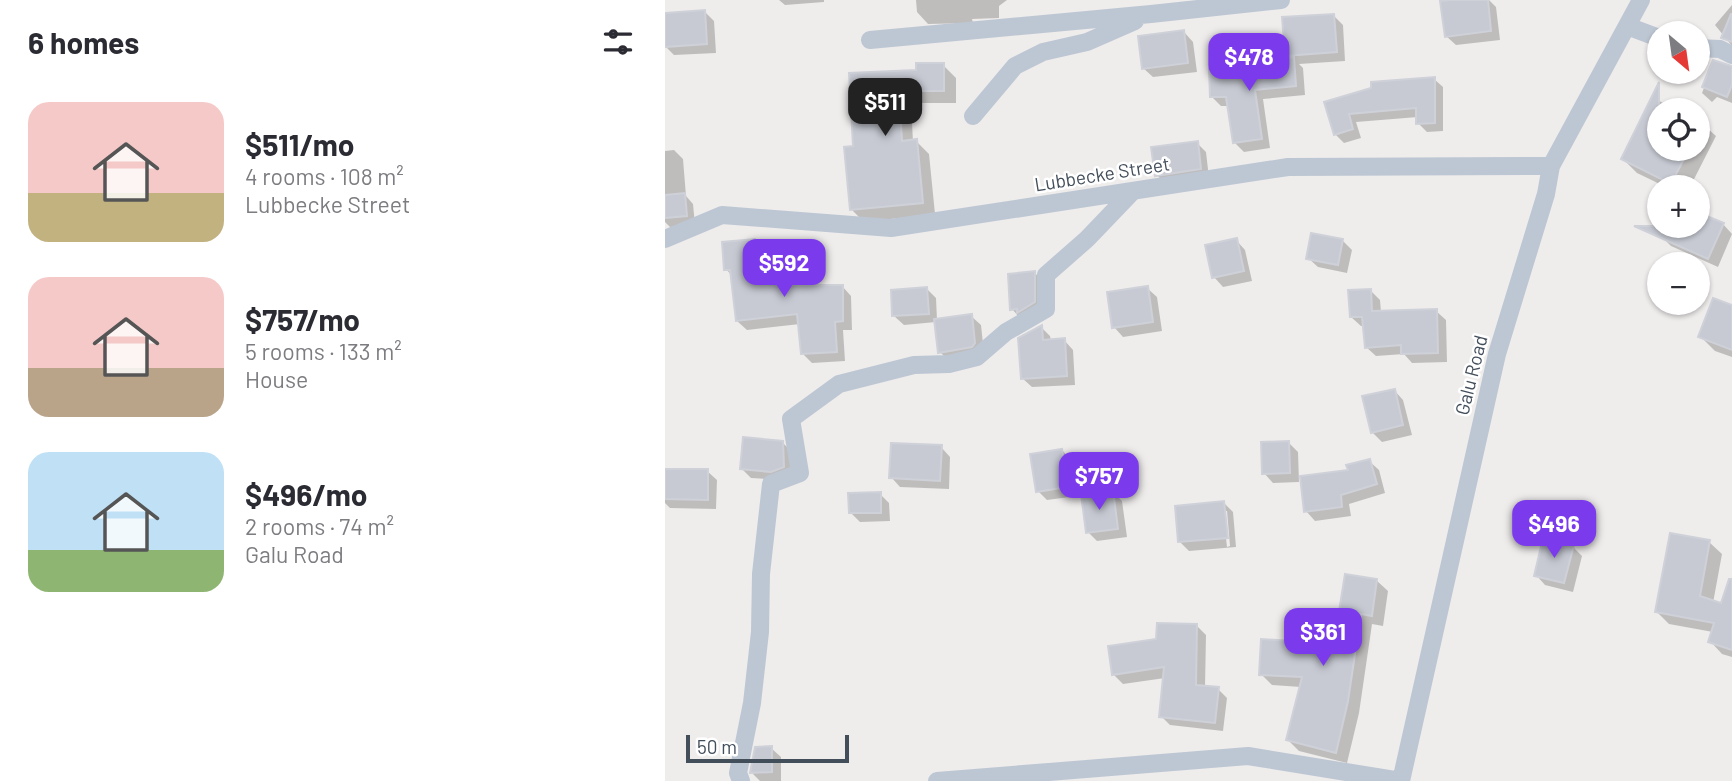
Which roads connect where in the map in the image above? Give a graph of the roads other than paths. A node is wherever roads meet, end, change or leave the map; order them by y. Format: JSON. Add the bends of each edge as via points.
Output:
{"nodes":[{"id":1,"x":1281,"y":0,"type":"edge"},
{"id":2,"x":1640,"y":0,"type":"edge"},
{"id":3,"x":1151,"y":14,"type":"junction"},
{"id":4,"x":1627,"y":26,"type":"junction"},
{"id":5,"x":1647,"y":34,"type":"edge"},
{"id":6,"x":870,"y":40,"type":"dead end"},
{"id":7,"x":1710,"y":49,"type":"edge"},
{"id":8,"x":1732,"y":55,"type":"edge"},
{"id":9,"x":973,"y":116,"type":"dead end"},
{"id":10,"x":1551,"y":166,"type":"junction"},
{"id":11,"x":1133,"y":191,"type":"junction"},
{"id":12,"x":665,"y":239,"type":"edge"},
{"id":13,"x":741,"y":781,"type":"edge"},
{"id":14,"x":937,"y":781,"type":"edge"},
{"id":15,"x":1401,"y":781,"type":"edge"}],
"edges":[{"from":1,"to":3,"type":"street"},
{"from":2,"to":4,"type":"street","name":"Galu Road"},
{"from":3,"to":6,"type":"street"},
{"from":3,"to":9,"type":"street","via":[[1015,66]]},
{"from":4,"to":5,"type":"street"},
{"from":4,"to":10,"type":"street","name":"Galu Road"},
{"from":7,"to":8,"type":"street"},
{"from":10,"to":11,"type":"street","name":"Lubbecke Street","via":[[1289,167]]},
{"from":10,"to":15,"type":"street","name":"Galu Road","via":[[1497,354]]},
{"from":11,"to":12,"type":"street","name":"Lubbecke Street","via":[[891,228],[722,215]]},
{"from":11,"to":13,"type":"street","via":[[1046,275],[1045,309],[1006,332],[977,357],[914,365],[839,384],[791,419],[800,474],[771,484],[760,632],[738,773]]},
{"from":14,"to":15,"type":"street","via":[[1248,756]]}]}
